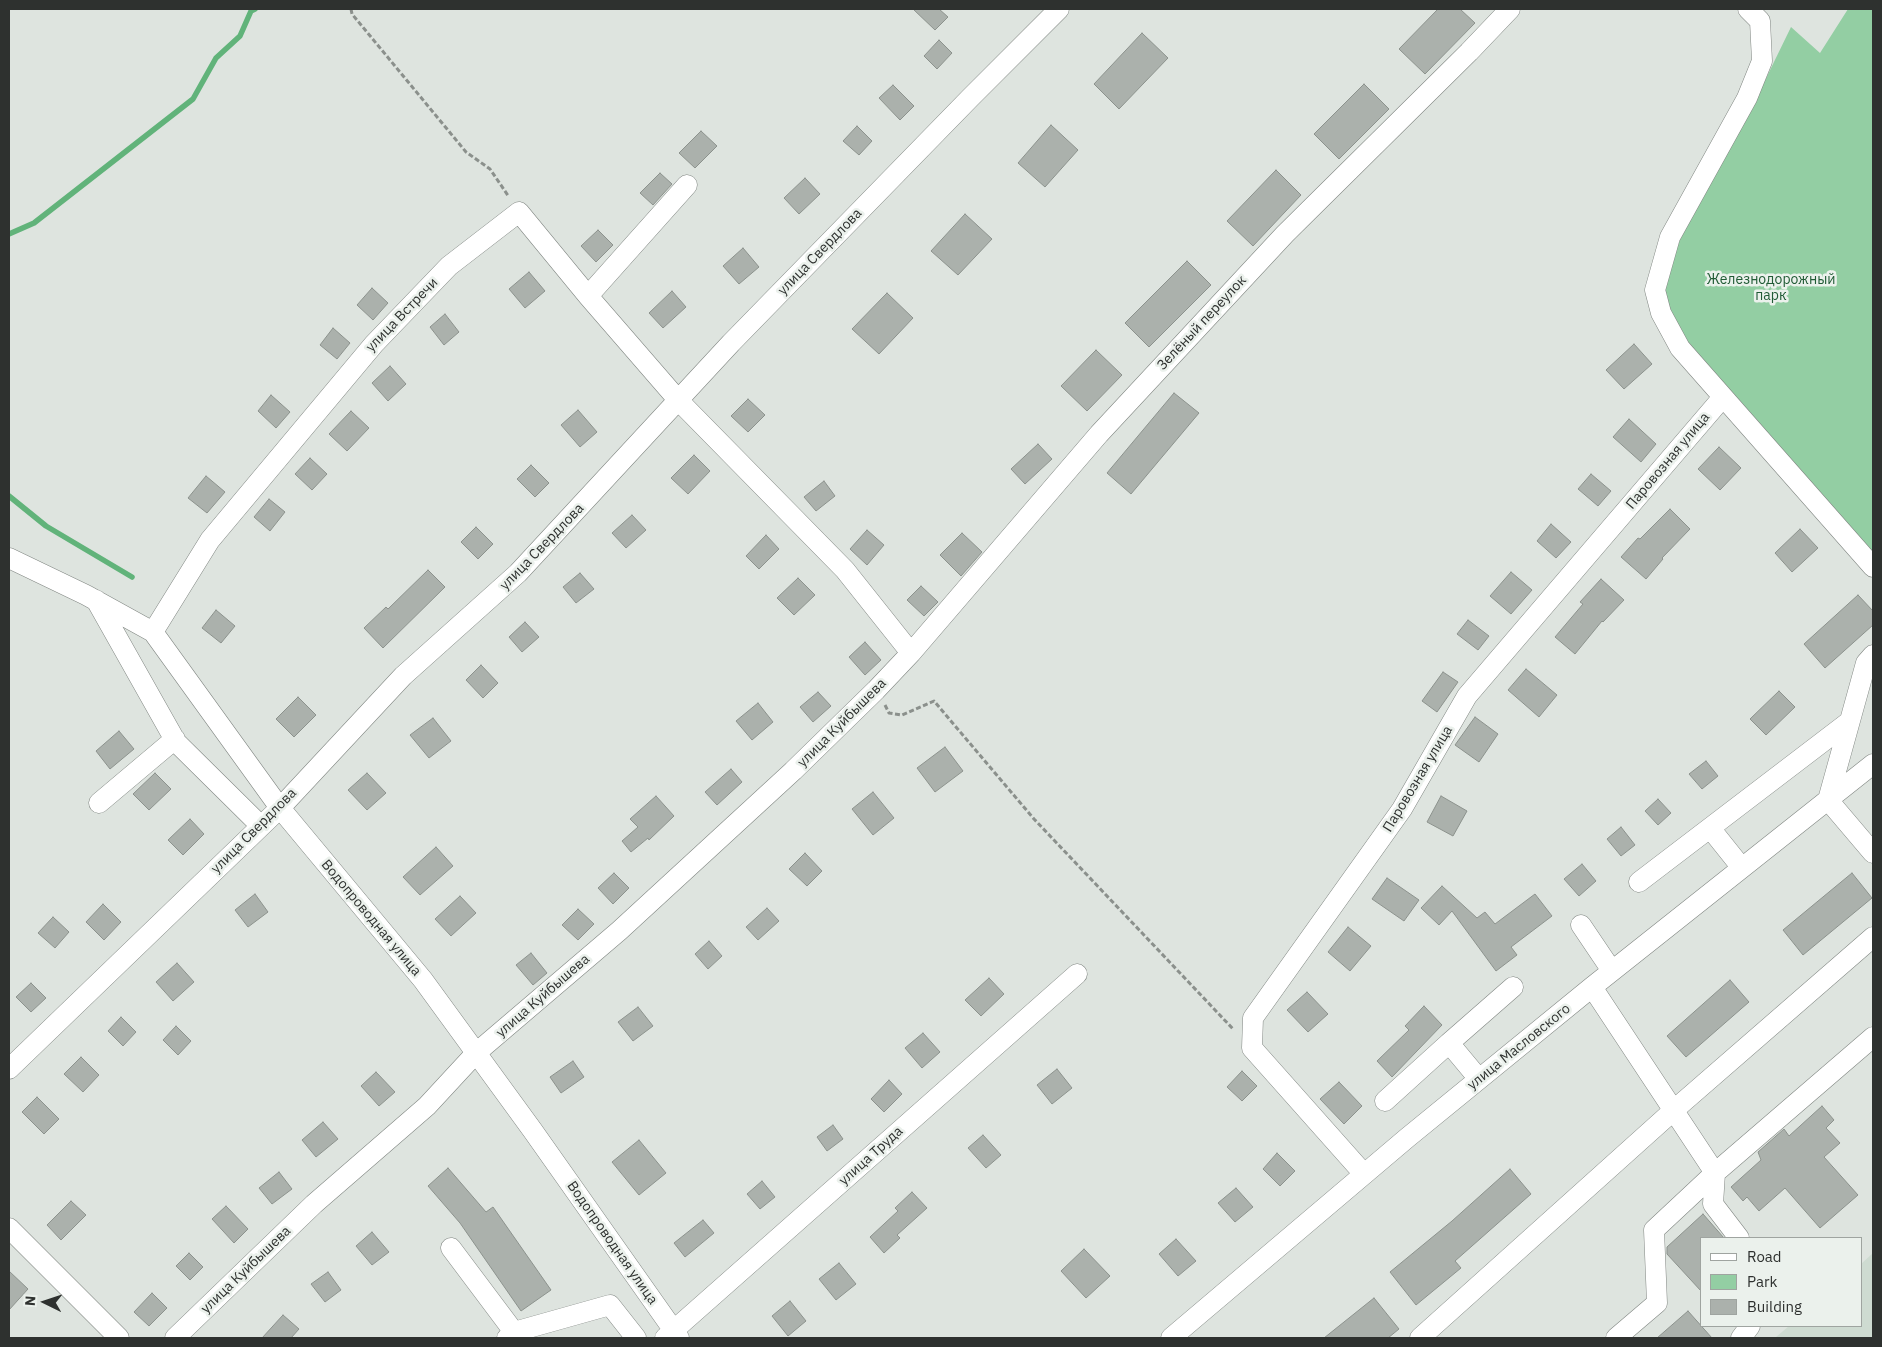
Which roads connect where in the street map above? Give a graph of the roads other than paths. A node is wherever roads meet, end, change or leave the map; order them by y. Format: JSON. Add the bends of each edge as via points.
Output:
{"nodes":[{"id":1,"x":1059,"y":9,"type":"edge"},
{"id":2,"x":1510,"y":9,"type":"edge"},
{"id":3,"x":1748,"y":9,"type":"edge"},
{"id":4,"x":686,"y":185,"type":"dead end"},
{"id":5,"x":588,"y":296,"type":"junction"},
{"id":6,"x":1722,"y":397,"type":"junction"},
{"id":7,"x":679,"y":401,"type":"junction"},
{"id":8,"x":9,"y":558,"type":"edge"},
{"id":9,"x":1873,"y":567,"type":"edge"},
{"id":10,"x":96,"y":600,"type":"junction"},
{"id":11,"x":153,"y":632,"type":"junction"},
{"id":12,"x":911,"y":653,"type":"junction"},
{"id":13,"x":1873,"y":656,"type":"edge"},
{"id":14,"x":1850,"y":721,"type":"junction"},
{"id":15,"x":175,"y":739,"type":"junction"},
{"id":16,"x":1873,"y":764,"type":"edge"},
{"id":17,"x":1828,"y":800,"type":"junction"},
{"id":18,"x":99,"y":803,"type":"dead end"},
{"id":19,"x":280,"y":808,"type":"junction"},
{"id":20,"x":261,"y":826,"type":"junction"},
{"id":21,"x":1710,"y":828,"type":"junction"},
{"id":22,"x":1873,"y":853,"type":"edge"},
{"id":23,"x":1742,"y":868,"type":"junction"},
{"id":24,"x":1639,"y":882,"type":"dead end"},
{"id":25,"x":1581,"y":925,"type":"dead end"},
{"id":26,"x":1873,"y":937,"type":"edge"},
{"id":27,"x":1612,"y":971,"type":"junction"},
{"id":28,"x":1077,"y":974,"type":"dead end"},
{"id":29,"x":1592,"y":987,"type":"junction"},
{"id":30,"x":1513,"y":988,"type":"dead end"},
{"id":31,"x":1873,"y":1037,"type":"edge"},
{"id":32,"x":1449,"y":1043,"type":"junction"},
{"id":33,"x":476,"y":1053,"type":"junction"},
{"id":34,"x":9,"y":1069,"type":"edge"},
{"id":35,"x":1479,"y":1079,"type":"junction"},
{"id":36,"x":1385,"y":1101,"type":"dead end"},
{"id":37,"x":1674,"y":1110,"type":"junction"},
{"id":38,"x":1716,"y":1173,"type":"junction"},
{"id":39,"x":1364,"y":1174,"type":"junction"},
{"id":40,"x":9,"y":1228,"type":"edge"},
{"id":41,"x":1738,"y":1237,"type":"edge"},
{"id":42,"x":451,"y":1248,"type":"dead end"},
{"id":43,"x":511,"y":1335,"type":"edge"},
{"id":44,"x":673,"y":1336,"type":"edge"},
{"id":45,"x":119,"y":1338,"type":"edge"},
{"id":46,"x":175,"y":1338,"type":"edge"},
{"id":47,"x":636,"y":1338,"type":"edge"},
{"id":48,"x":1171,"y":1338,"type":"edge"},
{"id":49,"x":1420,"y":1338,"type":"edge"},
{"id":50,"x":1616,"y":1338,"type":"edge"}],
"edges":[{"from":1,"to":7,"type":"street","name":"улица Свердлова","via":[[745,329]]},
{"from":2,"to":12,"type":"street","name":"Зелёный переулок","via":[[1258,263],[1099,434]]},
{"from":3,"to":6,"type":"street","via":[[1760,21],[1762,61],[1747,98],[1670,237],[1656,290],[1660,313],[1680,348]]},
{"from":4,"to":5,"type":"street"},
{"from":5,"to":7,"type":"street"},
{"from":5,"to":11,"type":"street","name":"улица Встречи","via":[[519,212],[449,266],[374,344],[210,540]]},
{"from":6,"to":9,"type":"street"},
{"from":6,"to":39,"type":"street","name":"Паровозная улица","via":[[1467,696],[1402,809],[1253,1018],[1252,1048]]},
{"from":7,"to":12,"type":"street","via":[[845,570]]},
{"from":7,"to":19,"type":"street","name":"улица Свердлова","via":[[518,573],[403,676]]},
{"from":8,"to":10,"type":"street","name":"Водопроводная улица"},
{"from":10,"to":11,"type":"street","name":"Водопроводная улица"},
{"from":10,"to":15,"type":"street"},
{"from":11,"to":19,"type":"street","name":"Водопроводная улица"},
{"from":12,"to":33,"type":"street","name":"улица Куйбышева","via":[[794,771],[619,931]]},
{"from":13,"to":14,"type":"street","via":[[1866,662]]},
{"from":14,"to":17,"type":"street"},
{"from":14,"to":21,"type":"street"},
{"from":15,"to":18,"type":"street"},
{"from":15,"to":20,"type":"street"},
{"from":16,"to":17,"type":"street","name":"улица Масловского"},
{"from":17,"to":22,"type":"street"},
{"from":17,"to":23,"type":"street","name":"улица Масловского"},
{"from":19,"to":20,"type":"street","name":"улица Свердлова"},
{"from":19,"to":33,"type":"street","name":"Водопроводная улица","via":[[423,980]]},
{"from":20,"to":34,"type":"street","name":"улица Свердлова"},
{"from":21,"to":23,"type":"street"},
{"from":21,"to":24,"type":"street"},
{"from":23,"to":27,"type":"street","name":"улица Масловского"},
{"from":25,"to":27,"type":"street"},
{"from":26,"to":37,"type":"street"},
{"from":27,"to":29,"type":"street","name":"улица Масловского"},
{"from":28,"to":44,"type":"street","name":"улица Труда"},
{"from":29,"to":35,"type":"street","name":"улица Масловского"},
{"from":29,"to":37,"type":"street"},
{"from":30,"to":32,"type":"street"},
{"from":31,"to":38,"type":"street"},
{"from":32,"to":35,"type":"street"},
{"from":32,"to":36,"type":"street"},
{"from":33,"to":44,"type":"street","name":"Водопроводная улица"},
{"from":33,"to":46,"type":"street","name":"улица Куйбышева","via":[[427,1106],[314,1204]]},
{"from":35,"to":39,"type":"street","name":"улица Масловского"},
{"from":37,"to":38,"type":"street"},
{"from":37,"to":49,"type":"street"},
{"from":38,"to":41,"type":"street","via":[[1713,1204]]},
{"from":38,"to":50,"type":"street","via":[[1654,1230],[1657,1303]]},
{"from":39,"to":48,"type":"street","name":"улица Масловского"},
{"from":40,"to":45,"type":"street"},
{"from":42,"to":43,"type":"street"},
{"from":43,"to":47,"type":"street","via":[[610,1305]]}]}
